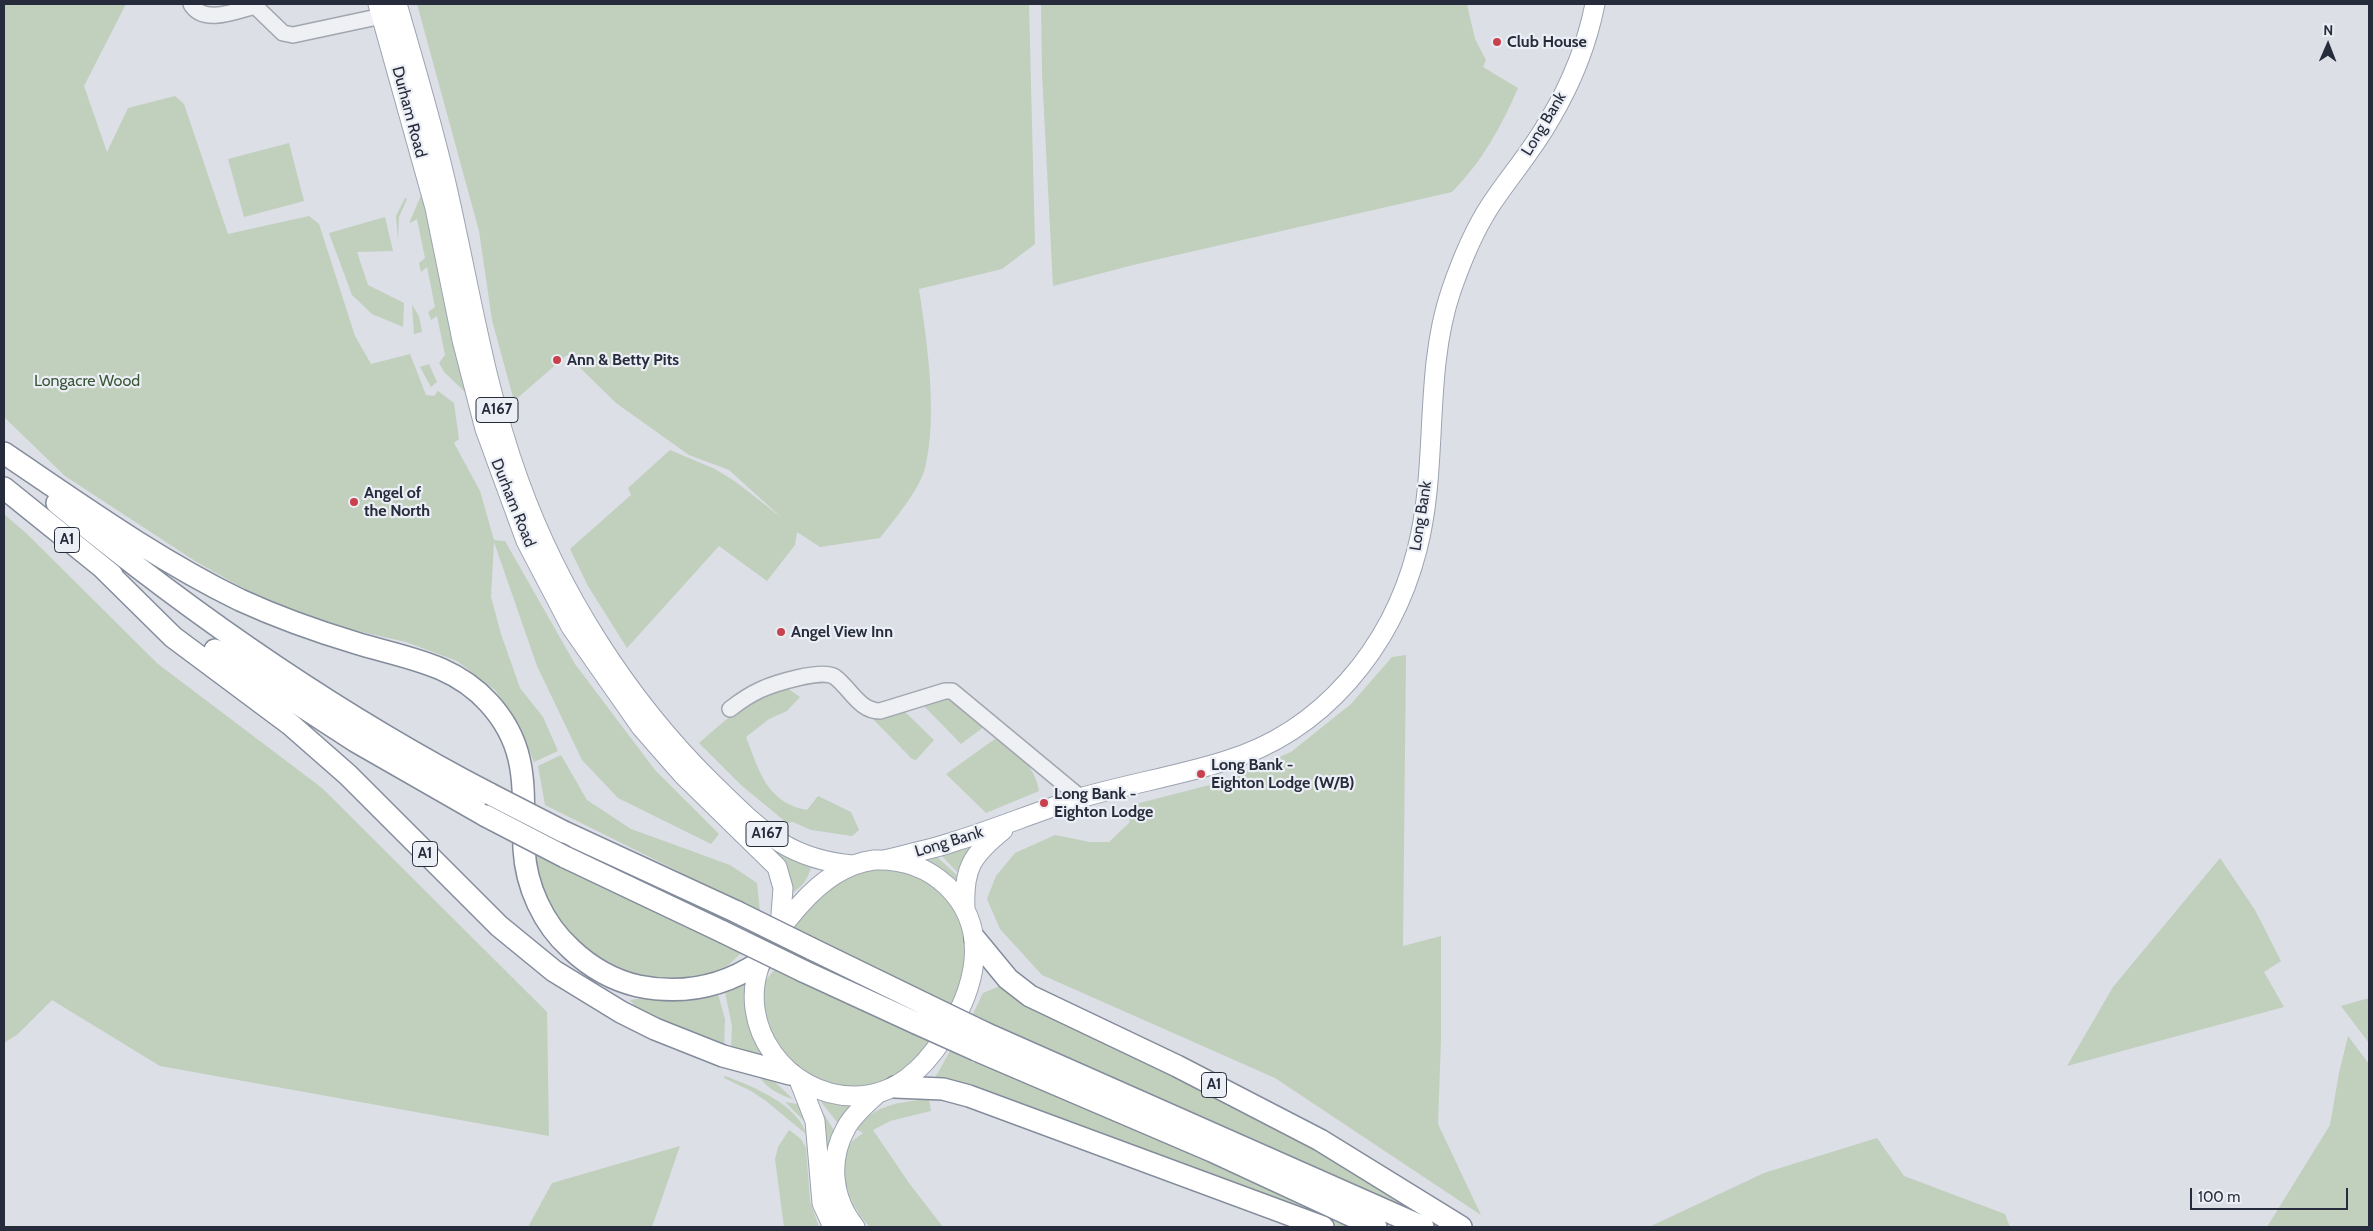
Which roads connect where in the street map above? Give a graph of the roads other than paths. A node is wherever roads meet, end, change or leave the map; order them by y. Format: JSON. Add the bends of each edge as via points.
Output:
{"nodes":[{"id":1,"x":192,"y":4,"type":"edge"},
{"id":2,"x":397,"y":4,"type":"edge"},
{"id":3,"x":1595,"y":4,"type":"edge"},
{"id":4,"x":254,"y":5,"type":"edge"},
{"id":5,"x":380,"y":10,"type":"edge"},
{"id":6,"x":4,"y":453,"type":"edge"},
{"id":7,"x":4,"y":458,"type":"edge"},
{"id":8,"x":4,"y":488,"type":"edge"},
{"id":9,"x":101,"y":566,"type":"junction"},
{"id":10,"x":730,"y":709,"type":"dead end"},
{"id":11,"x":1080,"y":798,"type":"junction"},
{"id":12,"x":1014,"y":821,"type":"junction"},
{"id":13,"x":884,"y":860,"type":"junction"},
{"id":14,"x":853,"y":866,"type":"junction"},
{"id":15,"x":965,"y":909,"type":"junction"},
{"id":16,"x":780,"y":928,"type":"junction"},
{"id":17,"x":975,"y":939,"type":"junction"},
{"id":18,"x":760,"y":962,"type":"junction"},
{"id":19,"x":920,"y":1013,"type":"junction"},
{"id":20,"x":980,"y":1042,"type":"junction"},
{"id":21,"x":794,"y":1077,"type":"junction"},
{"id":22,"x":886,"y":1090,"type":"junction"},
{"id":23,"x":833,"y":1227,"type":"edge"},
{"id":24,"x":855,"y":1227,"type":"edge"},
{"id":25,"x":1323,"y":1227,"type":"edge"},
{"id":26,"x":1376,"y":1227,"type":"edge"},
{"id":27,"x":1423,"y":1227,"type":"edge"},
{"id":28,"x":1461,"y":1227,"type":"edge"}],
"edges":[{"from":1,"to":4,"type":"street","via":[[203,15]]},
{"from":2,"to":14,"type":"main road","name":"Durham Road","number":"A167","via":[[448,189],[502,430],[538,529],[582,615],[628,685],[700,770],[744,813],[781,844],[816,860]]},
{"from":3,"to":11,"type":"main road","name":"Long Bank","via":[[1579,60],[1550,120],[1488,209],[1450,292],[1437,357],[1422,528],[1401,601],[1379,642],[1353,677],[1324,706],[1262,746],[1227,761]]},
{"from":4,"to":5,"type":"street","via":[[284,33],[292,35]]},
{"from":5,"to":16,"type":"main road","name":"Durham Road","number":"A167","via":[[435,208],[462,340],[485,429],[526,540],[571,627],[641,727],[683,775],[777,867],[783,888]]},
{"from":6,"to":18,"type":"highway","number":"A1","via":[[146,548],[239,599],[304,627],[438,666],[481,694],[511,735],[522,768],[524,850],[537,902],[556,933],[596,969],[629,984],[683,990],[729,980]]},
{"from":7,"to":19,"type":"highway","number":"A1","bridge":true,"via":[[118,553],[240,644],[364,723],[437,766],[564,832],[812,949]]},
{"from":8,"to":9,"type":"highway","number":"A1"},
{"from":9,"to":19,"type":"highway","number":"A1","bridge":true,"via":[[172,620],[290,700],[354,741],[486,816],[803,971]]},
{"from":9,"to":21,"type":"highway","number":"A1","via":[[174,637],[290,725],[348,775],[499,926],[554,971],[655,1029],[723,1056]]},
{"from":10,"to":11,"type":"street","via":[[775,684],[822,674],[834,676],[863,706],[873,711],[952,691]]},
{"from":11,"to":12,"type":"main road","name":"Long Bank"},
{"from":12,"to":13,"type":"main road","name":"Long Bank","via":[[957,841]]},
{"from":12,"to":15,"type":"main road","name":"Long Bank","via":[[984,846],[972,861],[966,877]]},
{"from":13,"to":14,"type":"main road","number":"A167"},
{"from":13,"to":15,"type":"main road","number":"A167","via":[[904,862],[939,879]]},
{"from":14,"to":16,"type":"main road","number":"A167","via":[[813,890]]},
{"from":15,"to":17,"type":"main road","number":"A167"},
{"from":16,"to":18,"type":"main road","number":"A167"},
{"from":17,"to":22,"type":"main road","number":"A167","via":[[971,983],[951,1026],[919,1071]]},
{"from":17,"to":28,"type":"highway","number":"A1","via":[[1008,979],[1030,996],[1177,1066],[1320,1140]]},
{"from":18,"to":21,"type":"main road","number":"A167","via":[[755,1000],[759,1026],[769,1048]]},
{"from":19,"to":20,"type":"highway","number":"A1","bridge":true},
{"from":20,"to":26,"type":"highway","number":"A1"},
{"from":20,"to":27,"type":"highway","number":"A1"},
{"from":21,"to":22,"type":"main road","number":"A167","via":[[820,1090],[842,1095]]},
{"from":21,"to":23,"type":"main road","number":"A167","via":[[815,1121],[822,1203]]},
{"from":22,"to":24,"type":"main road","number":"A167","via":[[849,1124],[836,1153],[834,1166],[838,1197]]},
{"from":22,"to":25,"type":"highway","via":[[943,1089],[969,1096]]}]}
